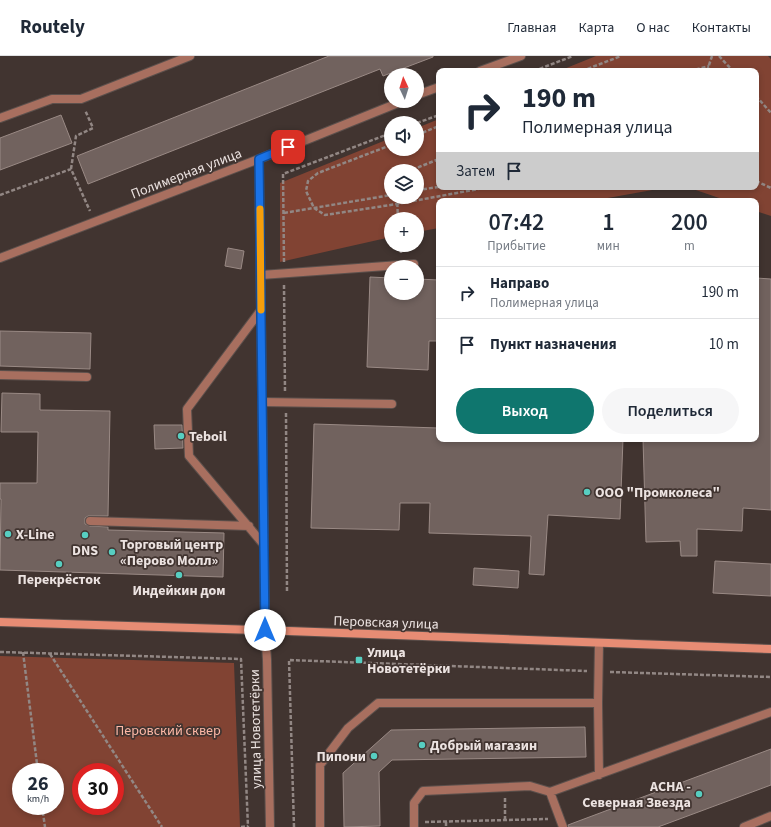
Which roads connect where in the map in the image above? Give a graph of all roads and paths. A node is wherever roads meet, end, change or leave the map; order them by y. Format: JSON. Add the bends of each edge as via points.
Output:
{"nodes":[{"id":1,"x":190,"y":56,"type":"edge"},
{"id":2,"x":521,"y":56,"type":"edge"},
{"id":3,"x":573,"y":56,"type":"edge"},
{"id":4,"x":621,"y":56,"type":"edge"},
{"id":5,"x":712,"y":56,"type":"edge"},
{"id":6,"x":719,"y":56,"type":"edge"},
{"id":7,"x":709,"y":66,"type":"joint"},
{"id":8,"x":488,"y":68,"type":"edge"},
{"id":9,"x":542,"y":68,"type":"edge"},
{"id":10,"x":590,"y":68,"type":"edge"},
{"id":11,"x":701,"y":68,"type":"edge"},
{"id":12,"x":730,"y":68,"type":"edge"},
{"id":13,"x":436,"y":88,"type":"edge"},
{"id":14,"x":424,"y":93,"type":"edge"},
{"id":15,"x":81,"y":99,"type":"junction"},
{"id":16,"x":759,"y":99,"type":"edge"},
{"id":17,"x":386,"y":108,"type":"edge"},
{"id":18,"x":771,"y":113,"type":"edge"},
{"id":19,"x":436,"y":116,"type":"edge"},
{"id":20,"x":0,"y":118,"type":"edge"},
{"id":21,"x":424,"y":120,"type":"edge"},
{"id":22,"x":436,"y":127,"type":"edge"},
{"id":23,"x":424,"y":132,"type":"edge"},
{"id":24,"x":384,"y":136,"type":"edge"},
{"id":25,"x":384,"y":148,"type":"edge"},
{"id":26,"x":259,"y":159,"type":"junction"},
{"id":27,"x":436,"y":160,"type":"edge"},
{"id":28,"x":424,"y":165,"type":"edge"},
{"id":29,"x":71,"y":169,"type":"junction"},
{"id":30,"x":759,"y":182,"type":"edge"},
{"id":31,"x":436,"y":187,"type":"edge"},
{"id":32,"x":771,"y":188,"type":"edge"},
{"id":33,"x":424,"y":189,"type":"edge"},
{"id":34,"x":473,"y":190,"type":"edge"},
{"id":35,"x":0,"y":196,"type":"edge"},
{"id":36,"x":384,"y":196,"type":"edge"},
{"id":37,"x":424,"y":199,"type":"edge"},
{"id":38,"x":397,"y":204,"type":"joint"},
{"id":39,"x":314,"y":208,"type":"junction"},
{"id":40,"x":91,"y":212,"type":"dead end"},
{"id":41,"x":398,"y":212,"type":"edge"},
{"id":42,"x":284,"y":213,"type":"junction"},
{"id":43,"x":0,"y":258,"type":"edge"},
{"id":44,"x":384,"y":266,"type":"edge"},
{"id":45,"x":284,"y":274,"type":"junction"},
{"id":46,"x":261,"y":275,"type":"junction"},
{"id":47,"x":261,"y":310,"type":"junction"},
{"id":48,"x":0,"y":375,"type":"edge"},
{"id":49,"x":87,"y":377,"type":"dead end"},
{"id":50,"x":262,"y":402,"type":"junction"},
{"id":51,"x":285,"y":403,"type":"junction"},
{"id":52,"x":392,"y":404,"type":"dead end"},
{"id":53,"x":90,"y":521,"type":"dead end"},
{"id":54,"x":249,"y":526,"type":"junction"},
{"id":55,"x":264,"y":545,"type":"junction"},
{"id":56,"x":287,"y":592,"type":"dead end"},
{"id":57,"x":0,"y":622,"type":"edge"},
{"id":58,"x":265,"y":630,"type":"junction"},
{"id":59,"x":599,"y":643,"type":"junction"},
{"id":60,"x":771,"y":649,"type":"edge"},
{"id":61,"x":0,"y":652,"type":"edge"},
{"id":62,"x":23,"y":652,"type":"junction"},
{"id":63,"x":49,"y":653,"type":"junction"},
{"id":64,"x":599,"y":671,"type":"junction"},
{"id":65,"x":771,"y":677,"type":"edge"},
{"id":66,"x":598,"y":703,"type":"junction"},
{"id":67,"x":771,"y":712,"type":"edge"},
{"id":68,"x":37,"y":763,"type":"edge"},
{"id":69,"x":599,"y":774,"type":"junction"},
{"id":70,"x":505,"y":787,"type":"junction"},
{"id":71,"x":550,"y":792,"type":"junction"},
{"id":72,"x":43,"y":815,"type":"edge"},
{"id":73,"x":771,"y":816,"type":"edge"},
{"id":74,"x":552,"y":818,"type":"dead end"},
{"id":75,"x":505,"y":820,"type":"junction"},
{"id":76,"x":446,"y":822,"type":"junction"},
{"id":77,"x":760,"y":824,"type":"edge"},
{"id":78,"x":414,"y":825,"type":"edge"},
{"id":79,"x":45,"y":827,"type":"edge"},
{"id":80,"x":162,"y":827,"type":"edge"},
{"id":81,"x":241,"y":827,"type":"edge"},
{"id":82,"x":248,"y":827,"type":"edge"},
{"id":83,"x":270,"y":827,"type":"edge"},
{"id":84,"x":294,"y":827,"type":"edge"},
{"id":85,"x":320,"y":827,"type":"edge"},
{"id":86,"x":446,"y":827,"type":"edge"},
{"id":87,"x":562,"y":827,"type":"edge"},
{"id":88,"x":744,"y":827,"type":"edge"}],
"edges":[{"from":1,"to":15,"type":"street"},
{"from":2,"to":8,"type":"street"},
{"from":3,"to":9,"type":"path"},
{"from":4,"to":10,"type":"path"},
{"from":5,"to":7,"type":"path"},
{"from":6,"to":12,"type":"path"},
{"from":7,"to":11,"type":"path"},
{"from":13,"to":14,"type":"street"},
{"from":15,"to":20,"type":"street","via":[[52,99]]},
{"from":15,"to":29,"type":"path","via":[[92,128],[76,136]]},
{"from":16,"to":18,"type":"path"},
{"from":17,"to":26,"type":"street","name":"Полимерная улица"},
{"from":19,"to":21,"type":"path"},
{"from":22,"to":23,"type":"path"},
{"from":24,"to":42,"type":"path","via":[[283,174]]},
{"from":25,"to":39,"type":"path","via":[[318,173],[308,181],[306,191]]},
{"from":26,"to":43,"type":"street","name":"Полимерная улица"},
{"from":26,"to":46,"type":"street","name":"улица Новотетёрки"},
{"from":27,"to":28,"type":"path"},
{"from":29,"to":35,"type":"path"},
{"from":29,"to":40,"type":"path"},
{"from":30,"to":32,"type":"path"},
{"from":31,"to":33,"type":"path"},
{"from":34,"to":37,"type":"path"},
{"from":36,"to":39,"type":"path"},
{"from":38,"to":39,"type":"path","via":[[325,215]]},
{"from":38,"to":41,"type":"path"},
{"from":39,"to":42,"type":"path"},
{"from":42,"to":45,"type":"path"},
{"from":44,"to":45,"type":"street"},
{"from":45,"to":46,"type":"street"},
{"from":45,"to":51,"type":"path"},
{"from":46,"to":47,"type":"street","name":"улица Новотетёрки"},
{"from":47,"to":50,"type":"street","name":"улица Новотетёрки"},
{"from":47,"to":54,"type":"street","via":[[187,409],[189,456]]},
{"from":48,"to":49,"type":"street"},
{"from":50,"to":51,"type":"street"},
{"from":50,"to":55,"type":"street","name":"улица Новотетёрки"},
{"from":51,"to":52,"type":"street"},
{"from":51,"to":56,"type":"path"},
{"from":53,"to":54,"type":"street"},
{"from":54,"to":55,"type":"street"},
{"from":55,"to":58,"type":"street","name":"улица Новотетёрки"},
{"from":57,"to":58,"type":"main road","name":"Перовская улица"},
{"from":58,"to":59,"type":"main road","name":"Перовская улица"},
{"from":58,"to":83,"type":"street","name":"улица Новотетёрки"},
{"from":59,"to":60,"type":"main road","name":"Перовская улица"},
{"from":59,"to":64,"type":"street"},
{"from":61,"to":62,"type":"path"},
{"from":62,"to":63,"type":"path"},
{"from":62,"to":68,"type":"path"},
{"from":63,"to":80,"type":"path"},
{"from":63,"to":82,"type":"path","via":[[241,659]]},
{"from":64,"to":65,"type":"path"},
{"from":64,"to":66,"type":"street"},
{"from":64,"to":84,"type":"path","via":[[289,660]]},
{"from":66,"to":69,"type":"street"},
{"from":66,"to":85,"type":"street","via":[[378,703],[348,728],[320,765]]},
{"from":67,"to":69,"type":"street"},
{"from":69,"to":71,"type":"street"},
{"from":70,"to":71,"type":"street","via":[[530,786]]},
{"from":70,"to":75,"type":"path"},
{"from":70,"to":78,"type":"street","via":[[424,791],[414,804]]},
{"from":71,"to":87,"type":"street"},
{"from":72,"to":79,"type":"path"},
{"from":73,"to":77,"type":"street"},
{"from":74,"to":75,"type":"path"},
{"from":75,"to":76,"type":"path"},
{"from":76,"to":78,"type":"path"},
{"from":76,"to":86,"type":"path"},
{"from":77,"to":88,"type":"street"},
{"from":81,"to":82,"type":"path"}]}
